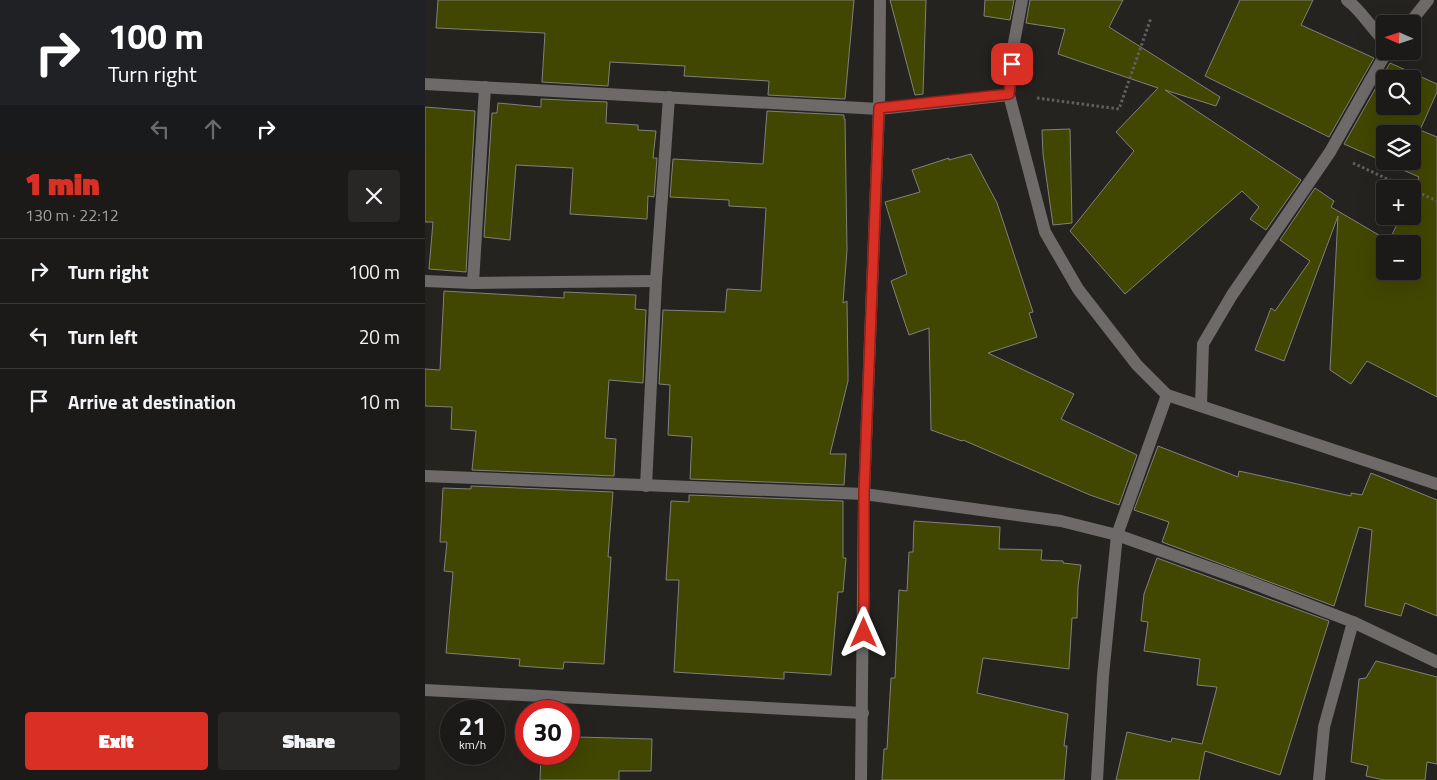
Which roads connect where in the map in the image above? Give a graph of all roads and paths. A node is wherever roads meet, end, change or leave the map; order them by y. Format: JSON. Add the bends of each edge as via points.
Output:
{"nodes":[{"id":1,"x":881,"y":0,"type":"edge"},
{"id":2,"x":1022,"y":0,"type":"edge"},
{"id":3,"x":1347,"y":0,"type":"edge"},
{"id":4,"x":1428,"y":0,"type":"edge"},
{"id":5,"x":1416,"y":15,"type":"edge"},
{"id":6,"x":1151,"y":18,"type":"dead end"},
{"id":7,"x":1376,"y":33,"type":"edge"},
{"id":8,"x":1382,"y":60,"type":"edge"},
{"id":9,"x":425,"y":84,"type":"edge"},
{"id":10,"x":485,"y":87,"type":"junction"},
{"id":11,"x":1009,"y":94,"type":"junction"},
{"id":12,"x":669,"y":97,"type":"junction"},
{"id":13,"x":879,"y":108,"type":"junction"},
{"id":14,"x":1330,"y":152,"type":"junction"},
{"id":15,"x":1391,"y":180,"type":"edge"},
{"id":16,"x":1421,"y":193,"type":"edge"},
{"id":17,"x":1437,"y":200,"type":"edge"},
{"id":18,"x":425,"y":281,"type":"edge"},
{"id":19,"x":656,"y":281,"type":"junction"},
{"id":20,"x":473,"y":283,"type":"junction"},
{"id":21,"x":1167,"y":395,"type":"junction"},
{"id":22,"x":1201,"y":405,"type":"junction"},
{"id":23,"x":425,"y":476,"type":"edge"},
{"id":24,"x":1437,"y":484,"type":"edge"},
{"id":25,"x":646,"y":486,"type":"junction"},
{"id":26,"x":425,"y":488,"type":"edge"},
{"id":27,"x":864,"y":494,"type":"junction"},
{"id":28,"x":1117,"y":535,"type":"junction"},
{"id":29,"x":1353,"y":622,"type":"junction"},
{"id":30,"x":1437,"y":662,"type":"edge"},
{"id":31,"x":425,"y":690,"type":"edge"},
{"id":32,"x":863,"y":712,"type":"junction"},
{"id":33,"x":861,"y":780,"type":"edge"},
{"id":34,"x":1097,"y":780,"type":"edge"},
{"id":35,"x":1319,"y":780,"type":"edge"}],
"edges":[{"from":1,"to":13,"type":"street"},
{"from":2,"to":11,"type":"street"},
{"from":3,"to":7,"type":"street"},
{"from":4,"to":5,"type":"street"},
{"from":6,"to":11,"type":"path","via":[[1119,109]]},
{"from":8,"to":14,"type":"street"},
{"from":9,"to":10,"type":"street"},
{"from":10,"to":12,"type":"street"},
{"from":10,"to":20,"type":"street"},
{"from":11,"to":13,"type":"street"},
{"from":11,"to":21,"type":"street","via":[[1045,232],[1078,290],[1137,365]]},
{"from":12,"to":13,"type":"street"},
{"from":12,"to":19,"type":"street"},
{"from":13,"to":27,"type":"street"},
{"from":14,"to":15,"type":"path"},
{"from":14,"to":22,"type":"street","via":[[1232,295],[1203,344]]},
{"from":16,"to":17,"type":"path"},
{"from":18,"to":20,"type":"street"},
{"from":19,"to":20,"type":"street"},
{"from":19,"to":25,"type":"street"},
{"from":21,"to":22,"type":"street"},
{"from":21,"to":28,"type":"street"},
{"from":22,"to":24,"type":"street"},
{"from":23,"to":25,"type":"street"},
{"from":23,"to":26,"type":"street"},
{"from":25,"to":27,"type":"street"},
{"from":27,"to":28,"type":"street","via":[[1061,522]]},
{"from":27,"to":32,"type":"street"},
{"from":28,"to":29,"type":"street"},
{"from":28,"to":34,"type":"street"},
{"from":29,"to":30,"type":"street"},
{"from":29,"to":35,"type":"street","via":[[1324,727]]},
{"from":31,"to":32,"type":"street"},
{"from":32,"to":33,"type":"street"}]}
